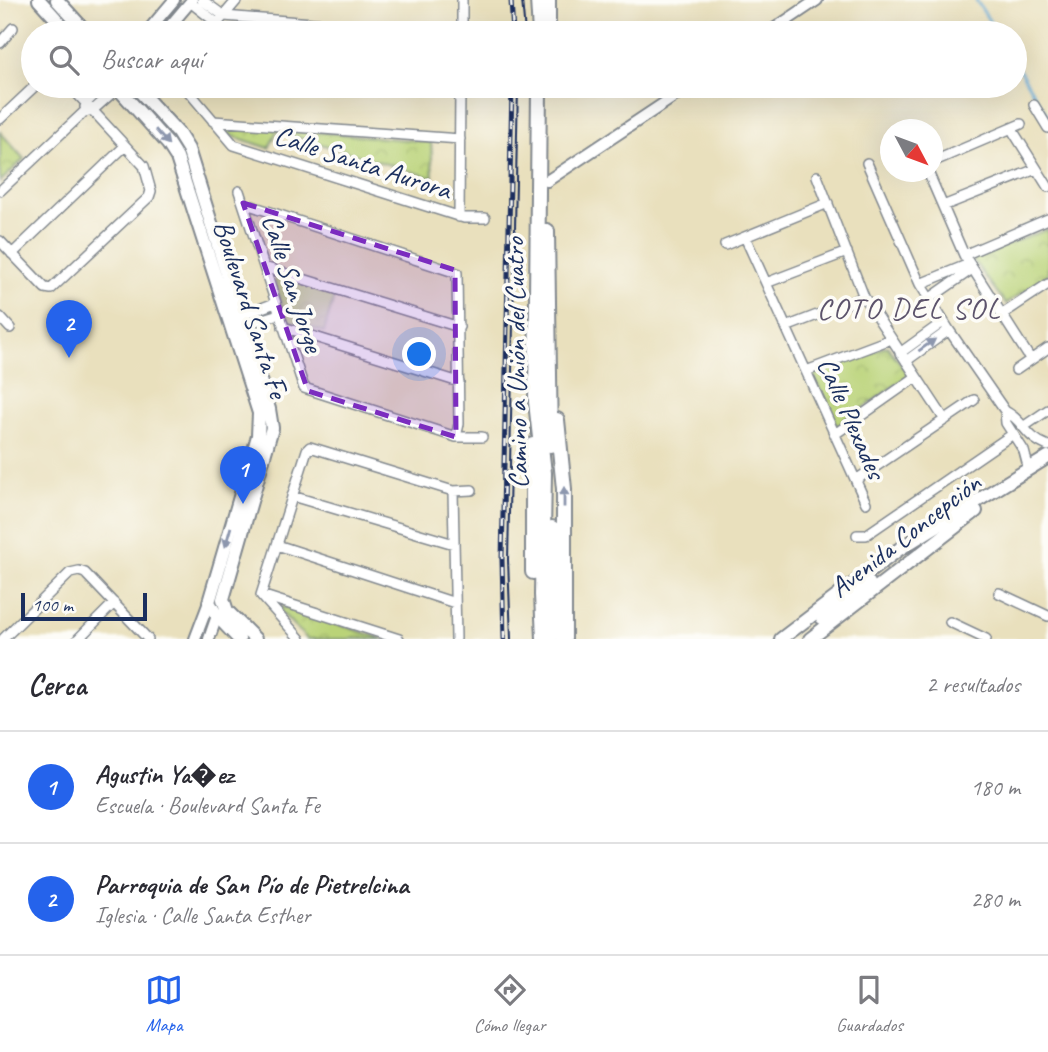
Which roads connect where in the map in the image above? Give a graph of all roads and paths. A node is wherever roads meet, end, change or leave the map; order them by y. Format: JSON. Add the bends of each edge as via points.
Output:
{"nodes":[{"id":1,"x":39,"y":0,"type":"edge"},
{"id":2,"x":57,"y":0,"type":"edge"},
{"id":3,"x":174,"y":0,"type":"edge"},
{"id":4,"x":202,"y":0,"type":"edge"},
{"id":5,"x":237,"y":0,"type":"edge"},
{"id":6,"x":462,"y":0,"type":"edge"},
{"id":7,"x":538,"y":0,"type":"edge"},
{"id":8,"x":548,"y":0,"type":"edge"},
{"id":9,"x":817,"y":0,"type":"edge"},
{"id":10,"x":191,"y":1,"type":"edge"},
{"id":11,"x":221,"y":20,"type":"junction"},
{"id":12,"x":58,"y":21,"type":"edge"},
{"id":13,"x":76,"y":21,"type":"edge"},
{"id":14,"x":156,"y":21,"type":"edge"},
{"id":15,"x":174,"y":21,"type":"edge"},
{"id":16,"x":238,"y":21,"type":"edge"},
{"id":17,"x":462,"y":21,"type":"edge"},
{"id":18,"x":539,"y":21,"type":"edge"},
{"id":19,"x":548,"y":21,"type":"edge"},
{"id":20,"x":786,"y":21,"type":"edge"},
{"id":21,"x":13,"y":28,"type":"dead end"},
{"id":22,"x":1,"y":41,"type":"edge"},
{"id":23,"x":22,"y":98,"type":"edge"},
{"id":24,"x":79,"y":98,"type":"edge"},
{"id":25,"x":96,"y":98,"type":"edge"},
{"id":26,"x":102,"y":98,"type":"edge"},
{"id":27,"x":129,"y":98,"type":"edge"},
{"id":28,"x":147,"y":98,"type":"edge"},
{"id":29,"x":194,"y":98,"type":"edge"},
{"id":30,"x":460,"y":98,"type":"edge"},
{"id":31,"x":539,"y":98,"type":"edge"},
{"id":32,"x":548,"y":98,"type":"edge"},
{"id":33,"x":672,"y":98,"type":"edge"},
{"id":34,"x":1034,"y":104,"type":"dead end"},
{"id":35,"x":88,"y":109,"type":"junction"},
{"id":36,"x":0,"y":118,"type":"edge"},
{"id":37,"x":213,"y":121,"type":"junction"},
{"id":38,"x":1048,"y":128,"type":"edge"},
{"id":39,"x":460,"y":138,"type":"junction"},
{"id":40,"x":125,"y":146,"type":"junction"},
{"id":41,"x":943,"y":158,"type":"edge"},
{"id":42,"x":867,"y":163,"type":"dead end"},
{"id":43,"x":1037,"y":169,"type":"junction"},
{"id":44,"x":817,"y":176,"type":"dead end"},
{"id":45,"x":547,"y":181,"type":"junction"},
{"id":46,"x":932,"y":182,"type":"edge"},
{"id":47,"x":1048,"y":187,"type":"edge"},
{"id":48,"x":0,"y":191,"type":"edge"},
{"id":49,"x":239,"y":191,"type":"dead end"},
{"id":50,"x":243,"y":203,"type":"junction"},
{"id":51,"x":828,"y":203,"type":"junction"},
{"id":52,"x":943,"y":206,"type":"junction"},
{"id":53,"x":459,"y":217,"type":"junction"},
{"id":54,"x":485,"y":218,"type":"dead end"},
{"id":55,"x":1048,"y":219,"type":"edge"},
{"id":56,"x":745,"y":237,"type":"junction"},
{"id":57,"x":0,"y":242,"type":"edge"},
{"id":58,"x":725,"y":245,"type":"dead end"},
{"id":59,"x":847,"y":252,"type":"junction"},
{"id":60,"x":12,"y":254,"type":"junction"},
{"id":61,"x":968,"y":263,"type":"junction"},
{"id":62,"x":264,"y":267,"type":"junction"},
{"id":63,"x":766,"y":283,"type":"junction"},
{"id":64,"x":920,"y":284,"type":"junction"},
{"id":65,"x":1048,"y":284,"type":"edge"},
{"id":66,"x":864,"y":297,"type":"junction"},
{"id":67,"x":929,"y":299,"type":"junction"},
{"id":68,"x":275,"y":303,"type":"junction"},
{"id":69,"x":279,"y":314,"type":"junction"},
{"id":70,"x":1001,"y":314,"type":"junction"},
{"id":71,"x":0,"y":317,"type":"edge"},
{"id":72,"x":236,"y":323,"type":"junction"},
{"id":73,"x":946,"y":326,"type":"junction"},
{"id":74,"x":283,"y":327,"type":"junction"},
{"id":75,"x":459,"y":327,"type":"junction"},
{"id":76,"x":786,"y":327,"type":"junction"},
{"id":77,"x":10,"y":328,"type":"dead end"},
{"id":78,"x":891,"y":339,"type":"junction"},
{"id":79,"x":1048,"y":348,"type":"edge"},
{"id":80,"x":903,"y":357,"type":"junction"},
{"id":81,"x":1031,"y":360,"type":"junction"},
{"id":82,"x":547,"y":366,"type":"junction"},
{"id":83,"x":1016,"y":370,"type":"dead end"},
{"id":84,"x":806,"y":371,"type":"junction"},
{"id":85,"x":916,"y":377,"type":"junction"},
{"id":86,"x":459,"y":382,"type":"junction"},
{"id":87,"x":974,"y":400,"type":"dead end"},
{"id":88,"x":536,"y":402,"type":"junction"},
{"id":89,"x":1048,"y":410,"type":"edge"},
{"id":90,"x":1005,"y":411,"type":"junction"},
{"id":91,"x":945,"y":420,"type":"junction"},
{"id":92,"x":1023,"y":427,"type":"junction"},
{"id":93,"x":835,"y":434,"type":"junction"},
{"id":94,"x":1013,"y":434,"type":"junction"},
{"id":95,"x":456,"y":437,"type":"junction"},
{"id":96,"x":482,"y":437,"type":"dead end"},
{"id":97,"x":1048,"y":446,"type":"edge"},
{"id":98,"x":1048,"y":457,"type":"edge"},
{"id":99,"x":1029,"y":471,"type":"junction"},
{"id":100,"x":856,"y":480,"type":"junction"},
{"id":101,"x":472,"y":490,"type":"dead end"},
{"id":102,"x":453,"y":491,"type":"junction"},
{"id":103,"x":292,"y":496,"type":"junction"},
{"id":104,"x":985,"y":498,"type":"junction"},
{"id":105,"x":866,"y":503,"type":"dead end"},
{"id":106,"x":857,"y":535,"type":"dead end"},
{"id":107,"x":454,"y":544,"type":"junction"},
{"id":108,"x":277,"y":545,"type":"junction"},
{"id":109,"x":999,"y":593,"type":"dead end"},
{"id":110,"x":261,"y":595,"type":"junction"},
{"id":111,"x":209,"y":602,"type":"junction"},
{"id":112,"x":114,"y":603,"type":"junction"},
{"id":113,"x":455,"y":603,"type":"junction"},
{"id":114,"x":217,"y":616,"type":"junction"},
{"id":115,"x":1048,"y":616,"type":"edge"},
{"id":116,"x":950,"y":622,"type":"dead end"},
{"id":117,"x":3,"y":639,"type":"edge"},
{"id":118,"x":78,"y":639,"type":"edge"},
{"id":119,"x":148,"y":639,"type":"edge"},
{"id":120,"x":195,"y":639,"type":"edge"},
{"id":121,"x":209,"y":639,"type":"edge"},
{"id":122,"x":239,"y":639,"type":"edge"},
{"id":123,"x":255,"y":639,"type":"edge"},
{"id":124,"x":300,"y":639,"type":"edge"},
{"id":125,"x":399,"y":639,"type":"edge"},
{"id":126,"x":456,"y":639,"type":"edge"},
{"id":127,"x":535,"y":639,"type":"edge"},
{"id":128,"x":544,"y":639,"type":"edge"},
{"id":129,"x":554,"y":639,"type":"edge"},
{"id":130,"x":564,"y":639,"type":"edge"},
{"id":131,"x":781,"y":639,"type":"edge"},
{"id":132,"x":794,"y":639,"type":"edge"},
{"id":133,"x":810,"y":639,"type":"edge"},
{"id":134,"x":986,"y":639,"type":"edge"}],
"edges":[{"from":1,"to":12,"type":"main road"},
{"from":2,"to":13,"type":"main road"},
{"from":3,"to":14,"type":"street"},
{"from":4,"to":11,"type":"street"},
{"from":5,"to":11,"type":"street"},
{"from":6,"to":17,"type":"street"},
{"from":7,"to":18,"type":"main road"},
{"from":8,"to":19,"type":"main road"},
{"from":9,"to":20,"type":"street"},
{"from":10,"to":11,"type":"street"},
{"from":10,"to":15,"type":"street"},
{"from":11,"to":16,"type":"street"},
{"from":21,"to":22,"type":"street"},
{"from":23,"to":36,"type":"street"},
{"from":24,"to":35,"type":"street"},
{"from":25,"to":35,"type":"street"},
{"from":26,"to":35,"type":"street"},
{"from":27,"to":72,"type":"main road","name":"Boulevard Santa Fe","one_way":true,"via":[[177,158]]},
{"from":28,"to":72,"type":"main road","name":"Boulevard Santa Fe","via":[[188,149]]},
{"from":29,"to":37,"type":"street"},
{"from":30,"to":39,"type":"street"},
{"from":31,"to":88,"type":"main road","name":"Camino a Unión del Cuatro"},
{"from":32,"to":45,"type":"main road","name":"Camino a Unión del Cuatro"},
{"from":33,"to":45,"type":"street"},
{"from":34,"to":38,"type":"street"},
{"from":35,"to":40,"type":"street"},
{"from":35,"to":48,"type":"street"},
{"from":37,"to":39,"type":"street"},
{"from":37,"to":53,"type":"street","name":"Calle Santa Aurora","via":[[234,145]]},
{"from":39,"to":53,"type":"street"},
{"from":40,"to":60,"type":"street"},
{"from":40,"to":60,"type":"street","via":[[144,166],[149,197],[48,290]]},
{"from":41,"to":43,"type":"street","via":[[1016,126]]},
{"from":42,"to":64,"type":"street"},
{"from":43,"to":47,"type":"street"},
{"from":43,"to":52,"type":"street"},
{"from":44,"to":51,"type":"street"},
{"from":45,"to":82,"type":"main road","name":"Camino a Unión del Cuatro"},
{"from":46,"to":52,"type":"street"},
{"from":49,"to":50,"type":"street","name":"Calle San Jorge"},
{"from":50,"to":62,"type":"street","name":"Calle San Jorge"},
{"from":50,"to":75,"type":"street","via":[[457,273]]},
{"from":51,"to":56,"type":"street"},
{"from":51,"to":59,"type":"street"},
{"from":52,"to":61,"type":"street"},
{"from":53,"to":54,"type":"street","name":"Calle Santa Aurora"},
{"from":55,"to":61,"type":"street"},
{"from":56,"to":58,"type":"street"},
{"from":56,"to":63,"type":"street","name":"Calle Plexades"},
{"from":57,"to":60,"type":"street"},
{"from":59,"to":63,"type":"street"},
{"from":59,"to":66,"type":"street"},
{"from":61,"to":64,"type":"street"},
{"from":61,"to":67,"type":"street"},
{"from":61,"to":70,"type":"street"},
{"from":62,"to":68,"type":"street","name":"Calle San Jorge"},
{"from":62,"to":75,"type":"street"},
{"from":63,"to":76,"type":"street","name":"Calle Plexades"},
{"from":64,"to":67,"type":"street"},
{"from":65,"to":70,"type":"street"},
{"from":66,"to":76,"type":"street"},
{"from":66,"to":78,"type":"street"},
{"from":67,"to":73,"type":"street"},
{"from":68,"to":69,"type":"street","name":"Calle San Jorge"},
{"from":68,"to":72,"type":"street"},
{"from":69,"to":72,"type":"street"},
{"from":69,"to":74,"type":"street","name":"Calle San Jorge"},
{"from":70,"to":81,"type":"street"},
{"from":71,"to":77,"type":"street"},
{"from":72,"to":111,"type":"main road","name":"Boulevard Santa Fe","one_way":true,"via":[[260,421]]},
{"from":72,"to":123,"type":"main road","name":"Boulevard Santa Fe","via":[[272,428],[223,599],[227,611]]},
{"from":73,"to":80,"type":"street"},
{"from":73,"to":90,"type":"street"},
{"from":74,"to":86,"type":"street"},
{"from":74,"to":95,"type":"street","name":"Calle San Jorge","via":[[304,388]]},
{"from":75,"to":86,"type":"street"},
{"from":76,"to":84,"type":"street","name":"Calle Plexades"},
{"from":78,"to":80,"type":"street"},
{"from":78,"to":84,"type":"street"},
{"from":79,"to":81,"type":"street"},
{"from":80,"to":85,"type":"street"},
{"from":81,"to":83,"type":"street"},
{"from":82,"to":129,"type":"main road","name":"Camino a Unión del Cuatro"},
{"from":130,"to":82,"type":"main road","one_way":true,"via":[[564,489]]},
{"from":84,"to":93,"type":"street","name":"Calle Plexades"},
{"from":85,"to":91,"type":"street"},
{"from":85,"to":93,"type":"street"},
{"from":86,"to":95,"type":"street"},
{"from":87,"to":91,"type":"street"},
{"from":88,"to":127,"type":"main road"},
{"from":88,"to":128,"type":"main road","name":"Camino a Unión del Cuatro","via":[[544,473]]},
{"from":89,"to":92,"type":"street"},
{"from":90,"to":92,"type":"street"},
{"from":90,"to":94,"type":"street"},
{"from":91,"to":100,"type":"street"},
{"from":92,"to":97,"type":"street","via":[[1035,441]]},
{"from":93,"to":100,"type":"street","name":"Calle Plexades"},
{"from":94,"to":99,"type":"street"},
{"from":94,"to":106,"type":"street","via":[[866,535]]},
{"from":95,"to":96,"type":"street"},
{"from":98,"to":99,"type":"main road","name":"Avenida Concepción"},
{"from":99,"to":104,"type":"main road","name":"Avenida Concepción"},
{"from":99,"to":133,"type":"main road","name":"Avenida Concepción"},
{"from":100,"to":105,"type":"street","name":"Calle Plexades"},
{"from":101,"to":102,"type":"street"},
{"from":102,"to":103,"type":"street","via":[[310,447]]},
{"from":102,"to":107,"type":"street"},
{"from":103,"to":107,"type":"street"},
{"from":103,"to":108,"type":"street"},
{"from":104,"to":131,"type":"main road","name":"Avenida Concepción","via":[[898,550]]},
{"from":104,"to":132,"type":"main road","name":"Avenida Concepción"},
{"from":107,"to":113,"type":"street"},
{"from":108,"to":110,"type":"street"},
{"from":108,"to":113,"type":"street"},
{"from":109,"to":115,"type":"street"},
{"from":110,"to":124,"type":"street"},
{"from":110,"to":125,"type":"street"},
{"from":111,"to":114,"type":"main road"},
{"from":111,"to":120,"type":"street"},
{"from":112,"to":117,"type":"street","via":[[85,573],[74,571]]},
{"from":112,"to":118,"type":"street"},
{"from":112,"to":119,"type":"street"},
{"from":113,"to":126,"type":"street"},
{"from":114,"to":121,"type":"street"},
{"from":114,"to":122,"type":"main road"},
{"from":116,"to":134,"type":"street"}]}
